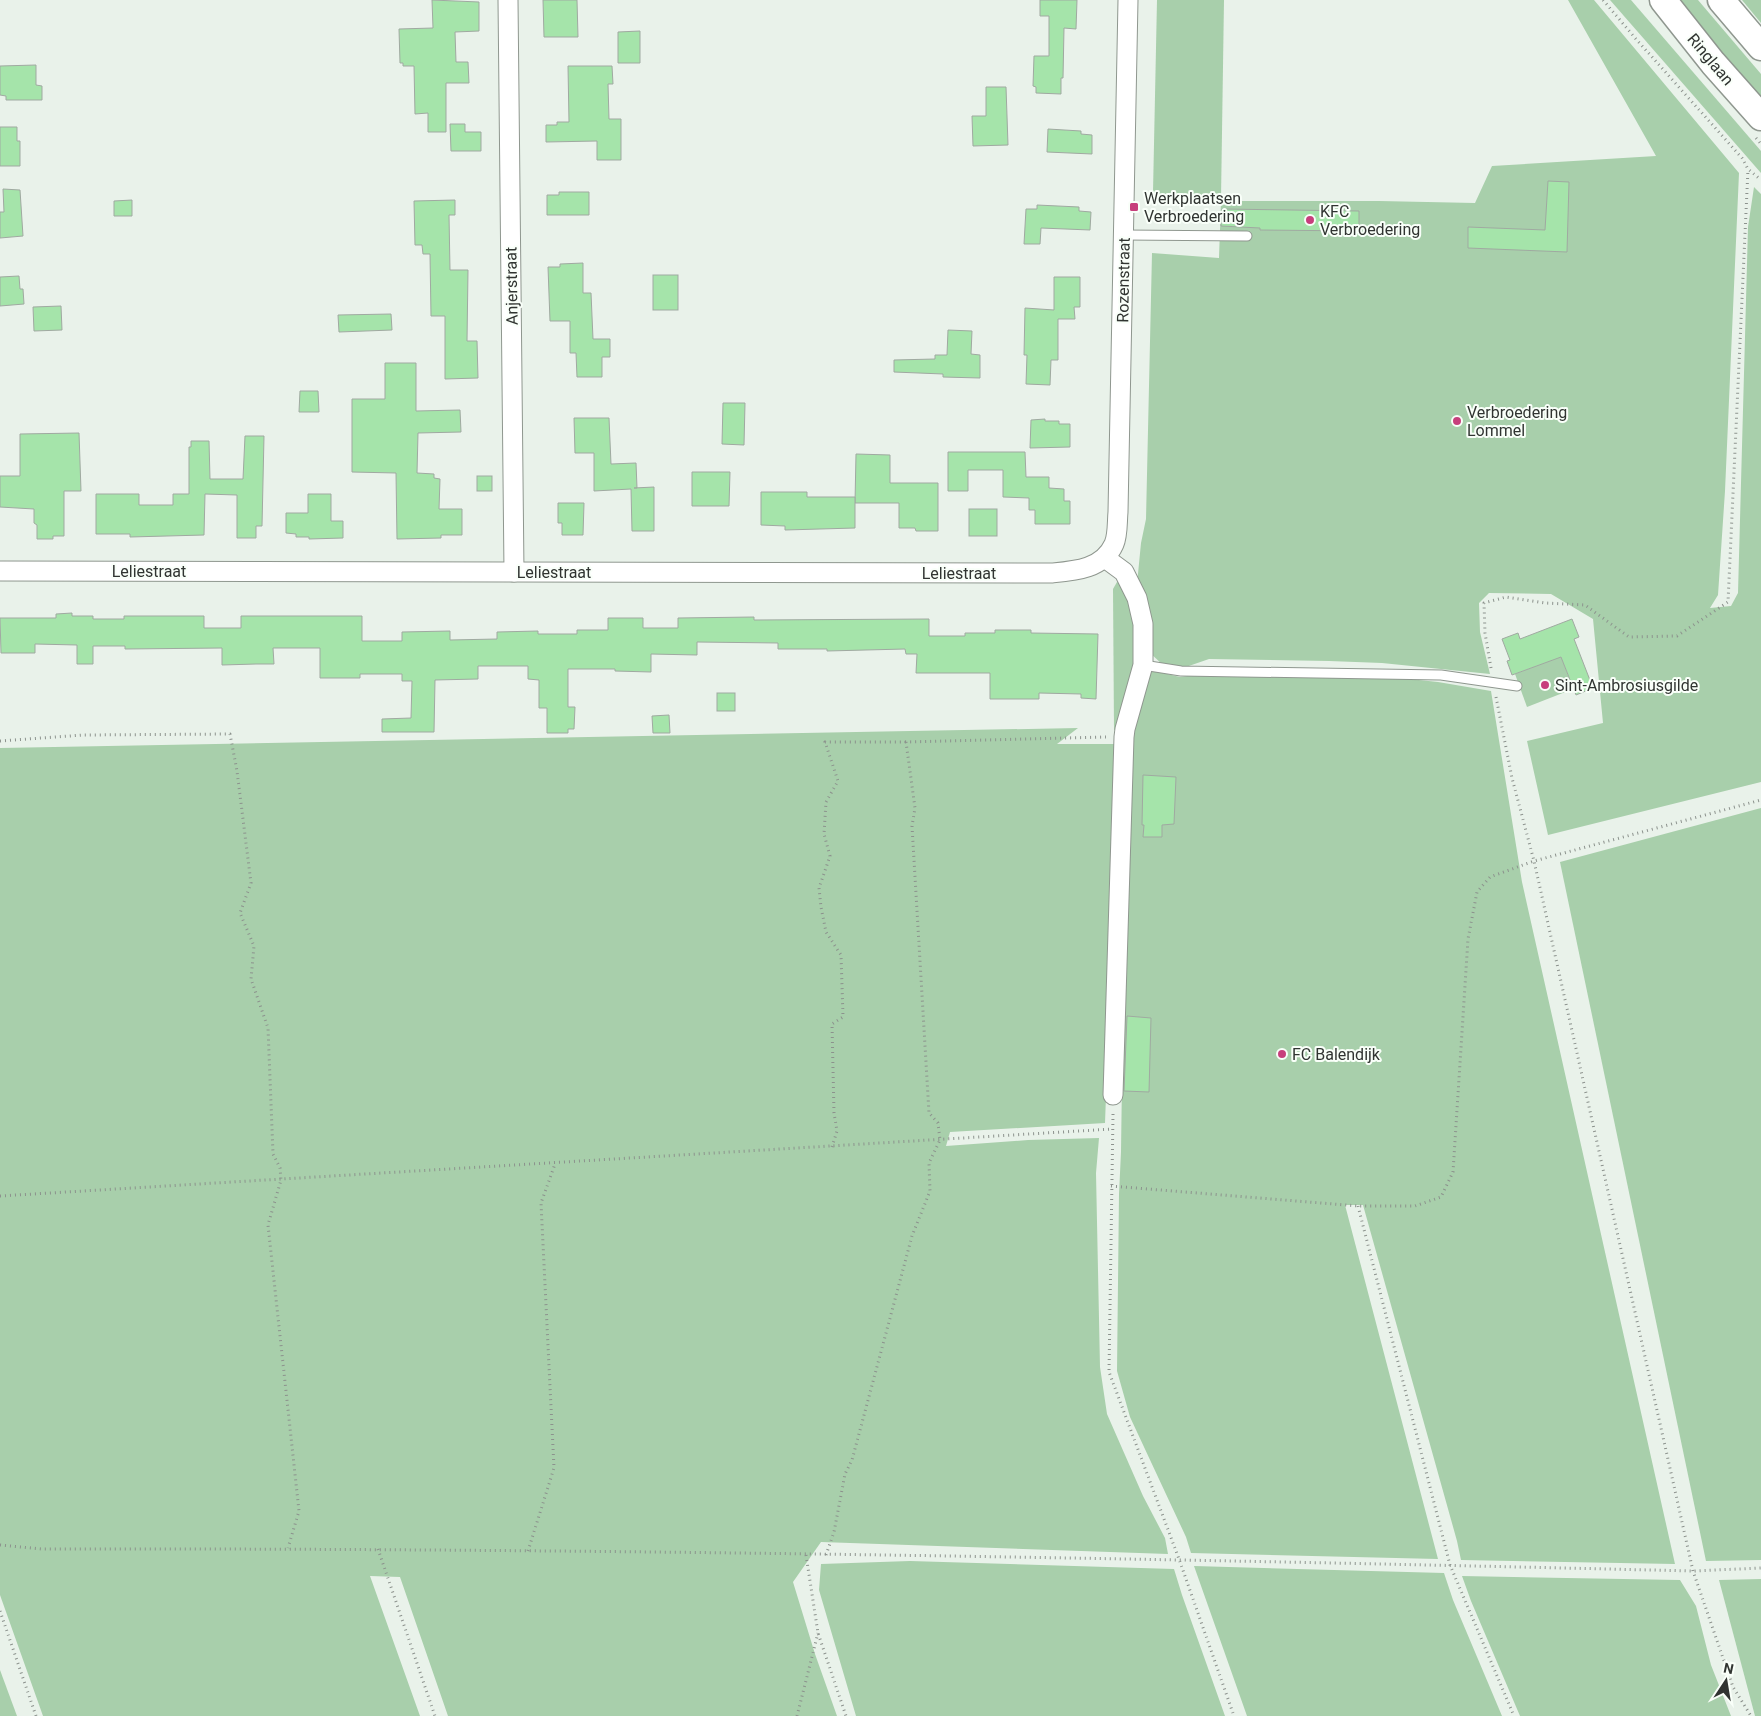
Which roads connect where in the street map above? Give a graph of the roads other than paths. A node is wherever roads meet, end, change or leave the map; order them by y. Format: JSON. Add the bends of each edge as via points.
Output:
{"nodes":[{"id":1,"x":508,"y":0,"type":"edge"},
{"id":2,"x":1128,"y":0,"type":"edge"},
{"id":3,"x":1663,"y":0,"type":"edge"},
{"id":4,"x":1721,"y":0,"type":"edge"},
{"id":5,"x":1761,"y":47,"type":"edge"},
{"id":6,"x":1761,"y":117,"type":"edge"},
{"id":7,"x":1124,"y":235,"type":"junction"},
{"id":8,"x":1246,"y":236,"type":"dead end"},
{"id":9,"x":1105,"y":558,"type":"junction"},
{"id":10,"x":0,"y":571,"type":"edge"},
{"id":11,"x":514,"y":572,"type":"junction"},
{"id":12,"x":1143,"y":665,"type":"junction"},
{"id":13,"x":1516,"y":686,"type":"dead end"},
{"id":14,"x":1113,"y":1095,"type":"road end"}],
"edges":[{"from":1,"to":11,"type":"street","name":"Anjerstraat"},
{"from":2,"to":7,"type":"street","name":"Rozenstraat"},
{"from":3,"to":6,"type":"main road","name":"Ringlaan"},
{"from":4,"to":5,"type":"main road"},
{"from":7,"to":8,"type":"lane"},
{"from":7,"to":9,"type":"street","name":"Rozenstraat","via":[[1118,512],[1114,544]]},
{"from":9,"to":11,"type":"street","name":"Leliestraat","via":[[1085,569],[1052,573]]},
{"from":9,"to":12,"type":"street","via":[[1124,572],[1137,598],[1143,624]]},
{"from":10,"to":11,"type":"street","name":"Leliestraat"},
{"from":12,"to":13,"type":"lane","via":[[1181,671],[1441,675]]},
{"from":12,"to":14,"type":"street","via":[[1124,736]]}]}
